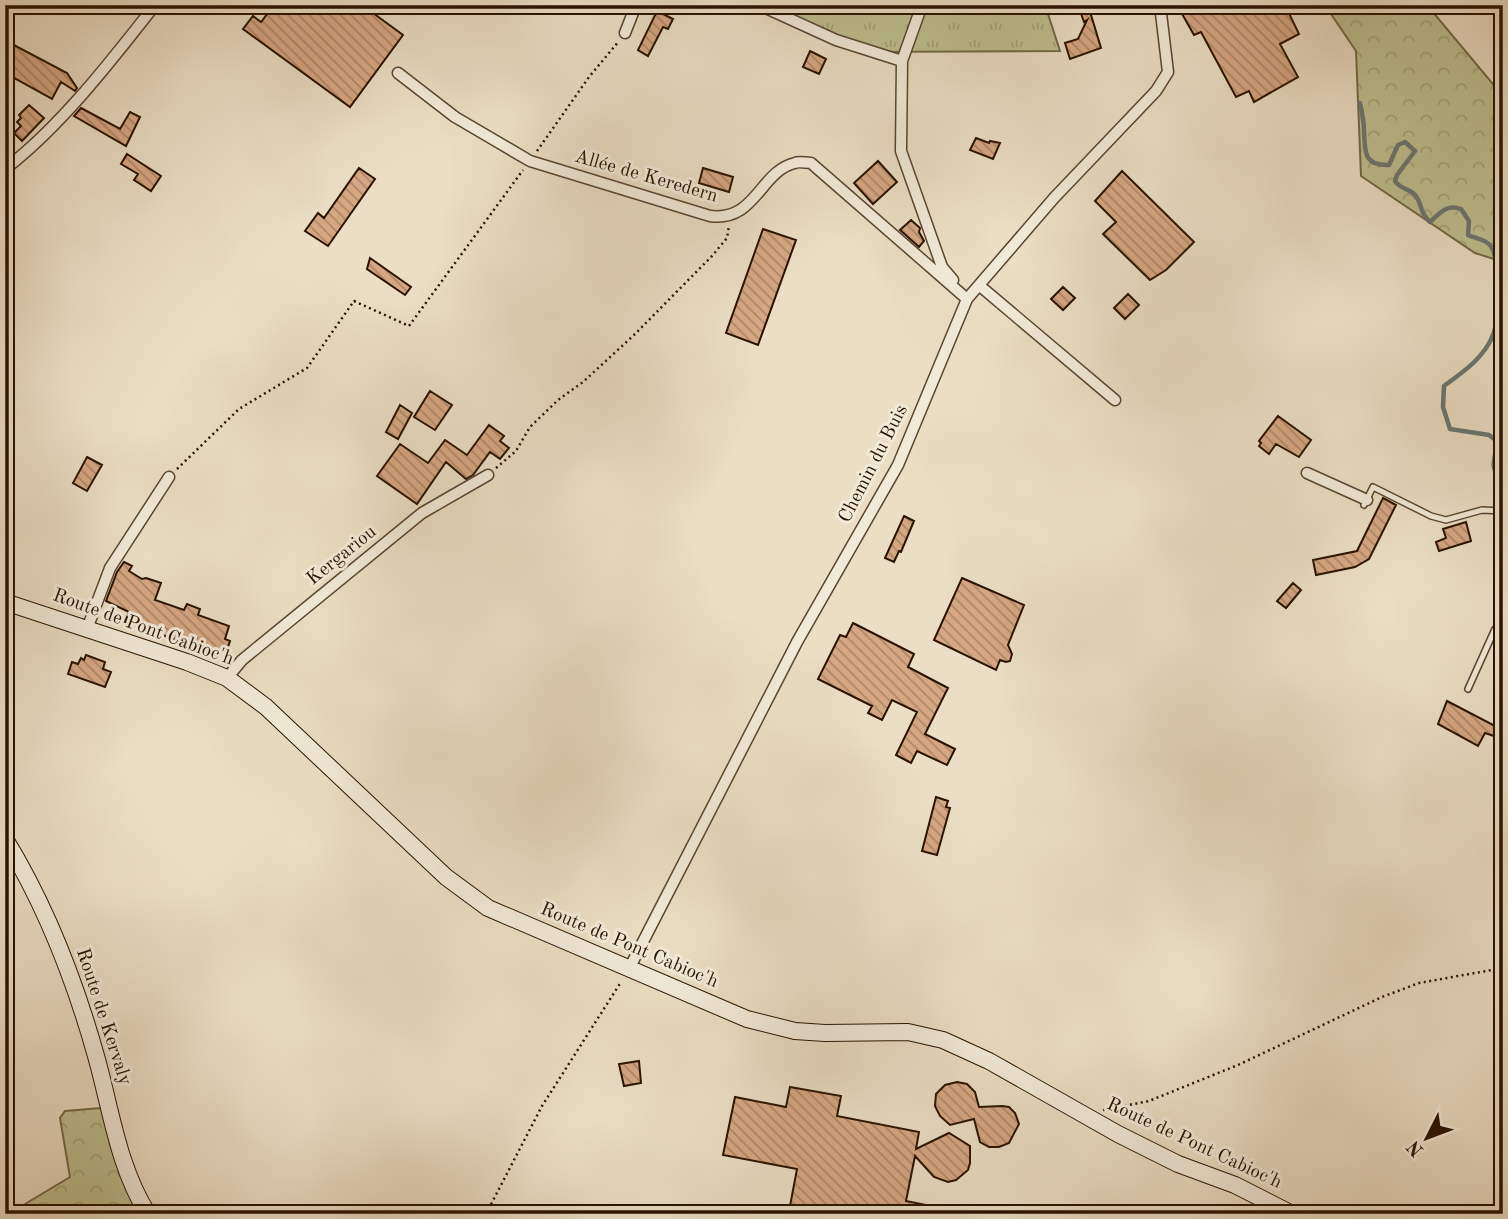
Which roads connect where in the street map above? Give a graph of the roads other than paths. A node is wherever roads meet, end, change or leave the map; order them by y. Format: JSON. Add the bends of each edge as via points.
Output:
{"nodes":[{"id":1,"x":155,"y":5,"type":"edge"},
{"id":2,"x":636,"y":5,"type":"edge"},
{"id":3,"x":758,"y":5,"type":"edge"},
{"id":4,"x":922,"y":5,"type":"edge"},
{"id":5,"x":1160,"y":5,"type":"edge"},
{"id":6,"x":625,"y":33,"type":"road end"},
{"id":7,"x":902,"y":61,"type":"junction"},
{"id":8,"x":398,"y":73,"type":"dead end"},
{"id":9,"x":5,"y":169,"type":"edge"},
{"id":10,"x":981,"y":286,"type":"junction"},
{"id":11,"x":967,"y":299,"type":"junction"},
{"id":12,"x":1115,"y":400,"type":"dead end"},
{"id":13,"x":1307,"y":473,"type":"dead end"},
{"id":14,"x":488,"y":475,"type":"road end"},
{"id":15,"x":169,"y":477,"type":"road end"},
{"id":16,"x":1366,"y":503,"type":"joint"},
{"id":17,"x":1503,"y":511,"type":"edge"},
{"id":18,"x":5,"y":602,"type":"edge"},
{"id":19,"x":1503,"y":626,"type":"edge"},
{"id":20,"x":87,"y":629,"type":"junction"},
{"id":21,"x":227,"y":678,"type":"junction"},
{"id":22,"x":1468,"y":689,"type":"dead end"},
{"id":23,"x":5,"y":838,"type":"edge"},
{"id":24,"x":630,"y":967,"type":"junction"},
{"id":25,"x":148,"y":1214,"type":"edge"},
{"id":26,"x":1292,"y":1214,"type":"edge"}],
"edges":[{"from":1,"to":9,"type":"street","via":[[42,138]]},
{"from":2,"to":6,"type":"street"},
{"from":3,"to":7,"type":"street","via":[[836,40]]},
{"from":4,"to":7,"type":"street"},
{"from":5,"to":10,"type":"street","name":"Chemin du Buis","via":[[1168,72],[1156,91],[1054,198]]},
{"from":7,"to":11,"type":"street","via":[[901,151],[943,267]]},
{"from":8,"to":11,"type":"street","name":"Allée de Keredern","via":[[455,117],[530,161],[710,216],[730,215],[751,202],[780,170],[795,162],[811,163]]},
{"from":10,"to":11,"type":"street","name":"Chemin du Buis"},
{"from":10,"to":12,"type":"street"},
{"from":11,"to":24,"type":"street","name":"Chemin du Buis","via":[[898,465],[797,642]]},
{"from":13,"to":16,"type":"street"},
{"from":14,"to":21,"type":"street","name":"Kergariou","via":[[422,513],[242,660]]},
{"from":15,"to":20,"type":"street","via":[[110,568]]},
{"from":16,"to":17,"type":"lane","via":[[1373,487],[1446,520],[1482,510]]},
{"from":18,"to":20,"type":"street","name":"Route de Pont Cabioc'h"},
{"from":19,"to":22,"type":"lane","via":[[1495,629]]},
{"from":20,"to":21,"type":"street","name":"Route de Pont Cabioc'h"},
{"from":21,"to":24,"type":"street","name":"Route de Pont Cabioc'h","via":[[266,706],[463,892],[488,908]]},
{"from":23,"to":25,"type":"street","name":"Route de Kervaly","via":[[65,961],[126,1170]]},
{"from":24,"to":26,"type":"street","name":"Route de Pont Cabioc'h","via":[[747,1019],[794,1031],[908,1032],[943,1040],[989,1060],[1178,1164],[1235,1185]]}]}
